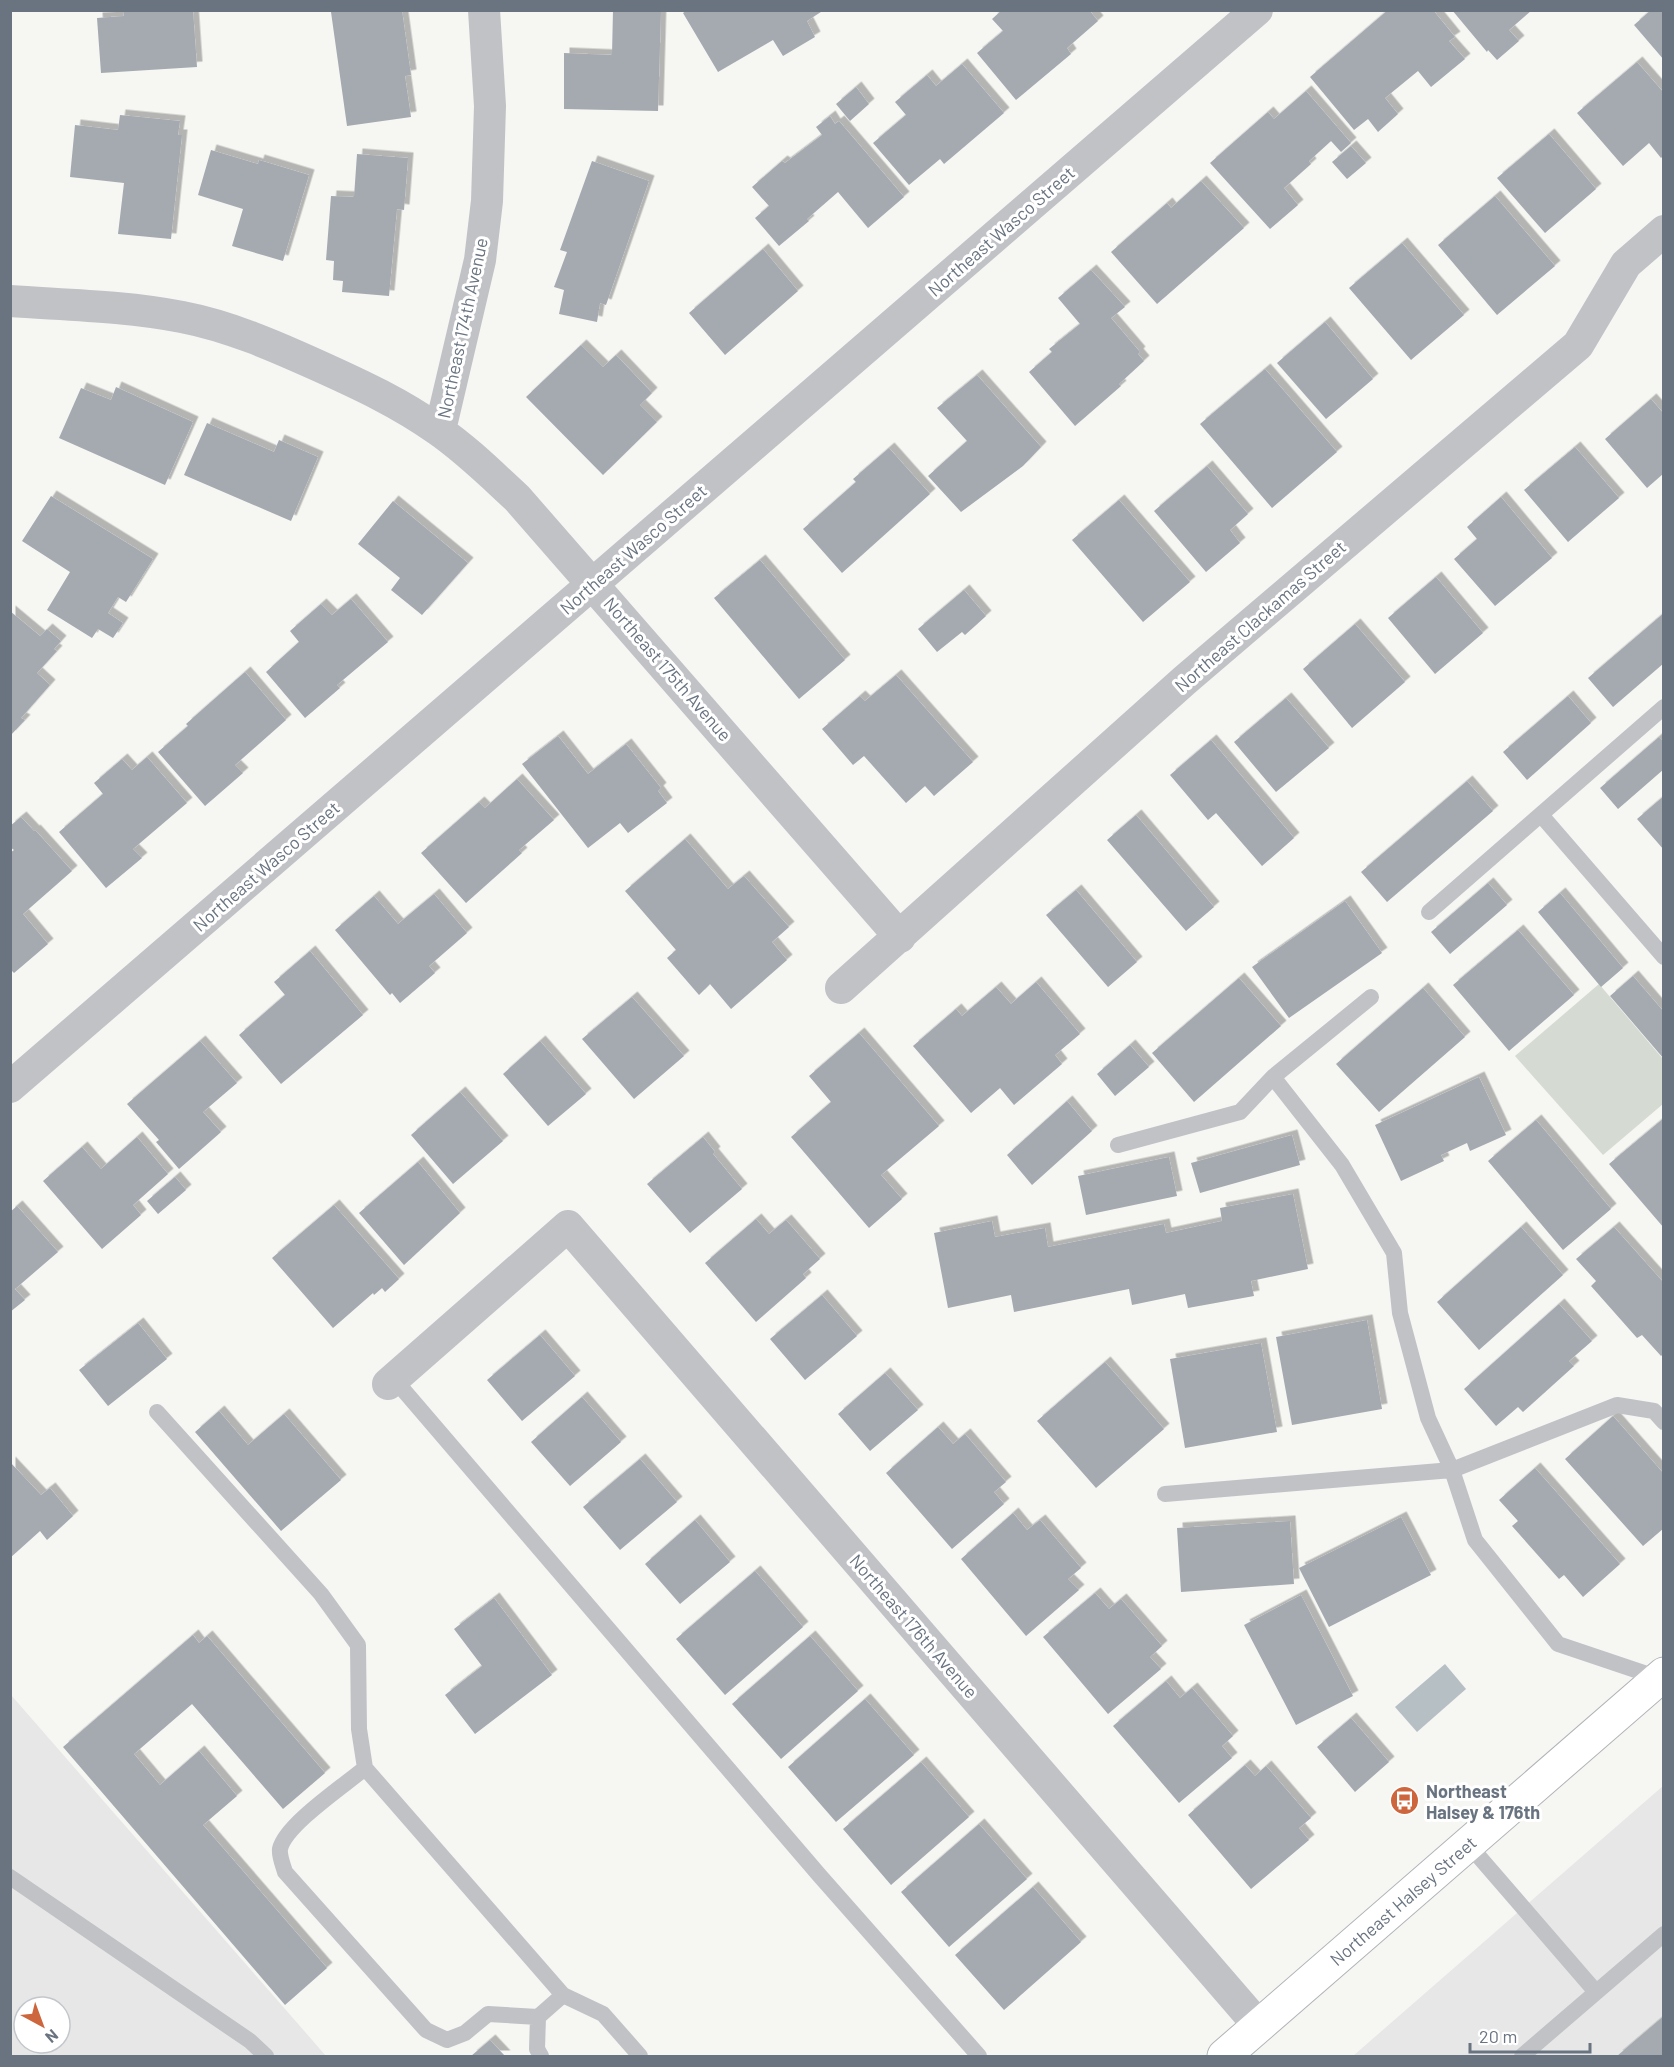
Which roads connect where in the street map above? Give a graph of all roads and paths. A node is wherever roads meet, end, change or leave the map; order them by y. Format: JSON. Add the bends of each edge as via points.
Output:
{"nodes":[{"id":1,"x":484,"y":10,"type":"edge"},
{"id":2,"x":1257,"y":10,"type":"edge"},
{"id":3,"x":1664,"y":231,"type":"edge"},
{"id":4,"x":10,"y":301,"type":"edge"},
{"id":5,"x":440,"y":430,"type":"junction"},
{"id":6,"x":593,"y":584,"type":"junction"},
{"id":7,"x":1664,"y":707,"type":"edge"},
{"id":8,"x":1541,"y":815,"type":"junction"},
{"id":9,"x":1428,"y":912,"type":"dead end"},
{"id":10,"x":900,"y":937,"type":"junction"},
{"id":11,"x":1664,"y":957,"type":"edge"},
{"id":12,"x":841,"y":988,"type":"dead end"},
{"id":13,"x":1371,"y":997,"type":"dead end"},
{"id":14,"x":1273,"y":1077,"type":"junction"},
{"id":15,"x":10,"y":1087,"type":"edge"},
{"id":16,"x":1118,"y":1145,"type":"dead end"},
{"id":17,"x":391,"y":1381,"type":"joint"},
{"id":18,"x":157,"y":1412,"type":"dead end"},
{"id":19,"x":1664,"y":1422,"type":"edge"},
{"id":20,"x":1452,"y":1470,"type":"junction"},
{"id":21,"x":1166,"y":1494,"type":"dead end"},
{"id":22,"x":1662,"y":1678,"type":"edge"},
{"id":23,"x":365,"y":1768,"type":"junction"},
{"id":24,"x":1468,"y":1844,"type":"junction"},
{"id":25,"x":10,"y":1877,"type":"edge"},
{"id":26,"x":1664,"y":1934,"type":"edge"},
{"id":27,"x":1596,"y":1992,"type":"junction"},
{"id":28,"x":563,"y":1995,"type":"junction"},
{"id":29,"x":538,"y":2017,"type":"junction"},
{"id":30,"x":1259,"y":2026,"type":"junction"},
{"id":31,"x":266,"y":2056,"type":"edge"},
{"id":32,"x":541,"y":2056,"type":"edge"},
{"id":33,"x":640,"y":2056,"type":"edge"},
{"id":34,"x":979,"y":2056,"type":"edge"},
{"id":35,"x":1224,"y":2056,"type":"edge"},
{"id":36,"x":1522,"y":2056,"type":"edge"}],
"edges":[{"from":1,"to":5,"type":"street","name":"Northeast 174th Avenue","via":[[490,106],[487,201],[480,260]]},
{"from":2,"to":6,"type":"street","name":"Northeast Wasco Street"},
{"from":3,"to":10,"type":"street","name":"Northeast Clackamas Street","via":[[1626,264],[1578,345],[1185,680]]},
{"from":4,"to":5,"type":"street","name":"Northeast 175th Avenue","via":[[129,309],[184,317],[243,334],[386,396]]},
{"from":5,"to":6,"type":"street","name":"Northeast 175th Avenue","via":[[517,498]]},
{"from":6,"to":10,"type":"street","name":"Northeast 175th Avenue"},
{"from":6,"to":15,"type":"street","name":"Northeast Wasco Street"},
{"from":7,"to":8,"type":"lane"},
{"from":8,"to":9,"type":"lane"},
{"from":8,"to":11,"type":"lane"},
{"from":10,"to":12,"type":"street","name":"Northeast Clackamas Street"},
{"from":13,"to":14,"type":"lane"},
{"from":14,"to":16,"type":"lane","via":[[1240,1112]]},
{"from":14,"to":20,"type":"lane","via":[[1342,1165],[1394,1253],[1400,1314],[1428,1418]]},
{"from":17,"to":30,"type":"street","name":"Northeast 176th Avenue","via":[[568,1226]]},
{"from":17,"to":34,"type":"lane"},
{"from":18,"to":23,"type":"lane","via":[[321,1594],[358,1645],[358,1729]]},
{"from":19,"to":20,"type":"lane","via":[[1654,1411],[1617,1405]]},
{"from":20,"to":21,"type":"lane"},
{"from":20,"to":22,"type":"lane","via":[[1475,1540],[1558,1644]]},
{"from":22,"to":24,"type":"main road","name":"Northeast Halsey Street"},
{"from":23,"to":28,"type":"lane"},
{"from":23,"to":29,"type":"lane","via":[[293,1826],[279,1852],[285,1872],[426,2030],[447,2040],[465,2033],[488,2014]]},
{"from":24,"to":27,"type":"lane"},
{"from":24,"to":30,"type":"main road","name":"Northeast Halsey Street"},
{"from":25,"to":31,"type":"lane","via":[[250,2041]]},
{"from":26,"to":27,"type":"lane"},
{"from":27,"to":36,"type":"lane"},
{"from":28,"to":29,"type":"lane"},
{"from":28,"to":33,"type":"lane","via":[[603,2014]]},
{"from":29,"to":32,"type":"lane","via":[[537,2049]]},
{"from":30,"to":35,"type":"main road","name":"Northeast Halsey Street"}]}
